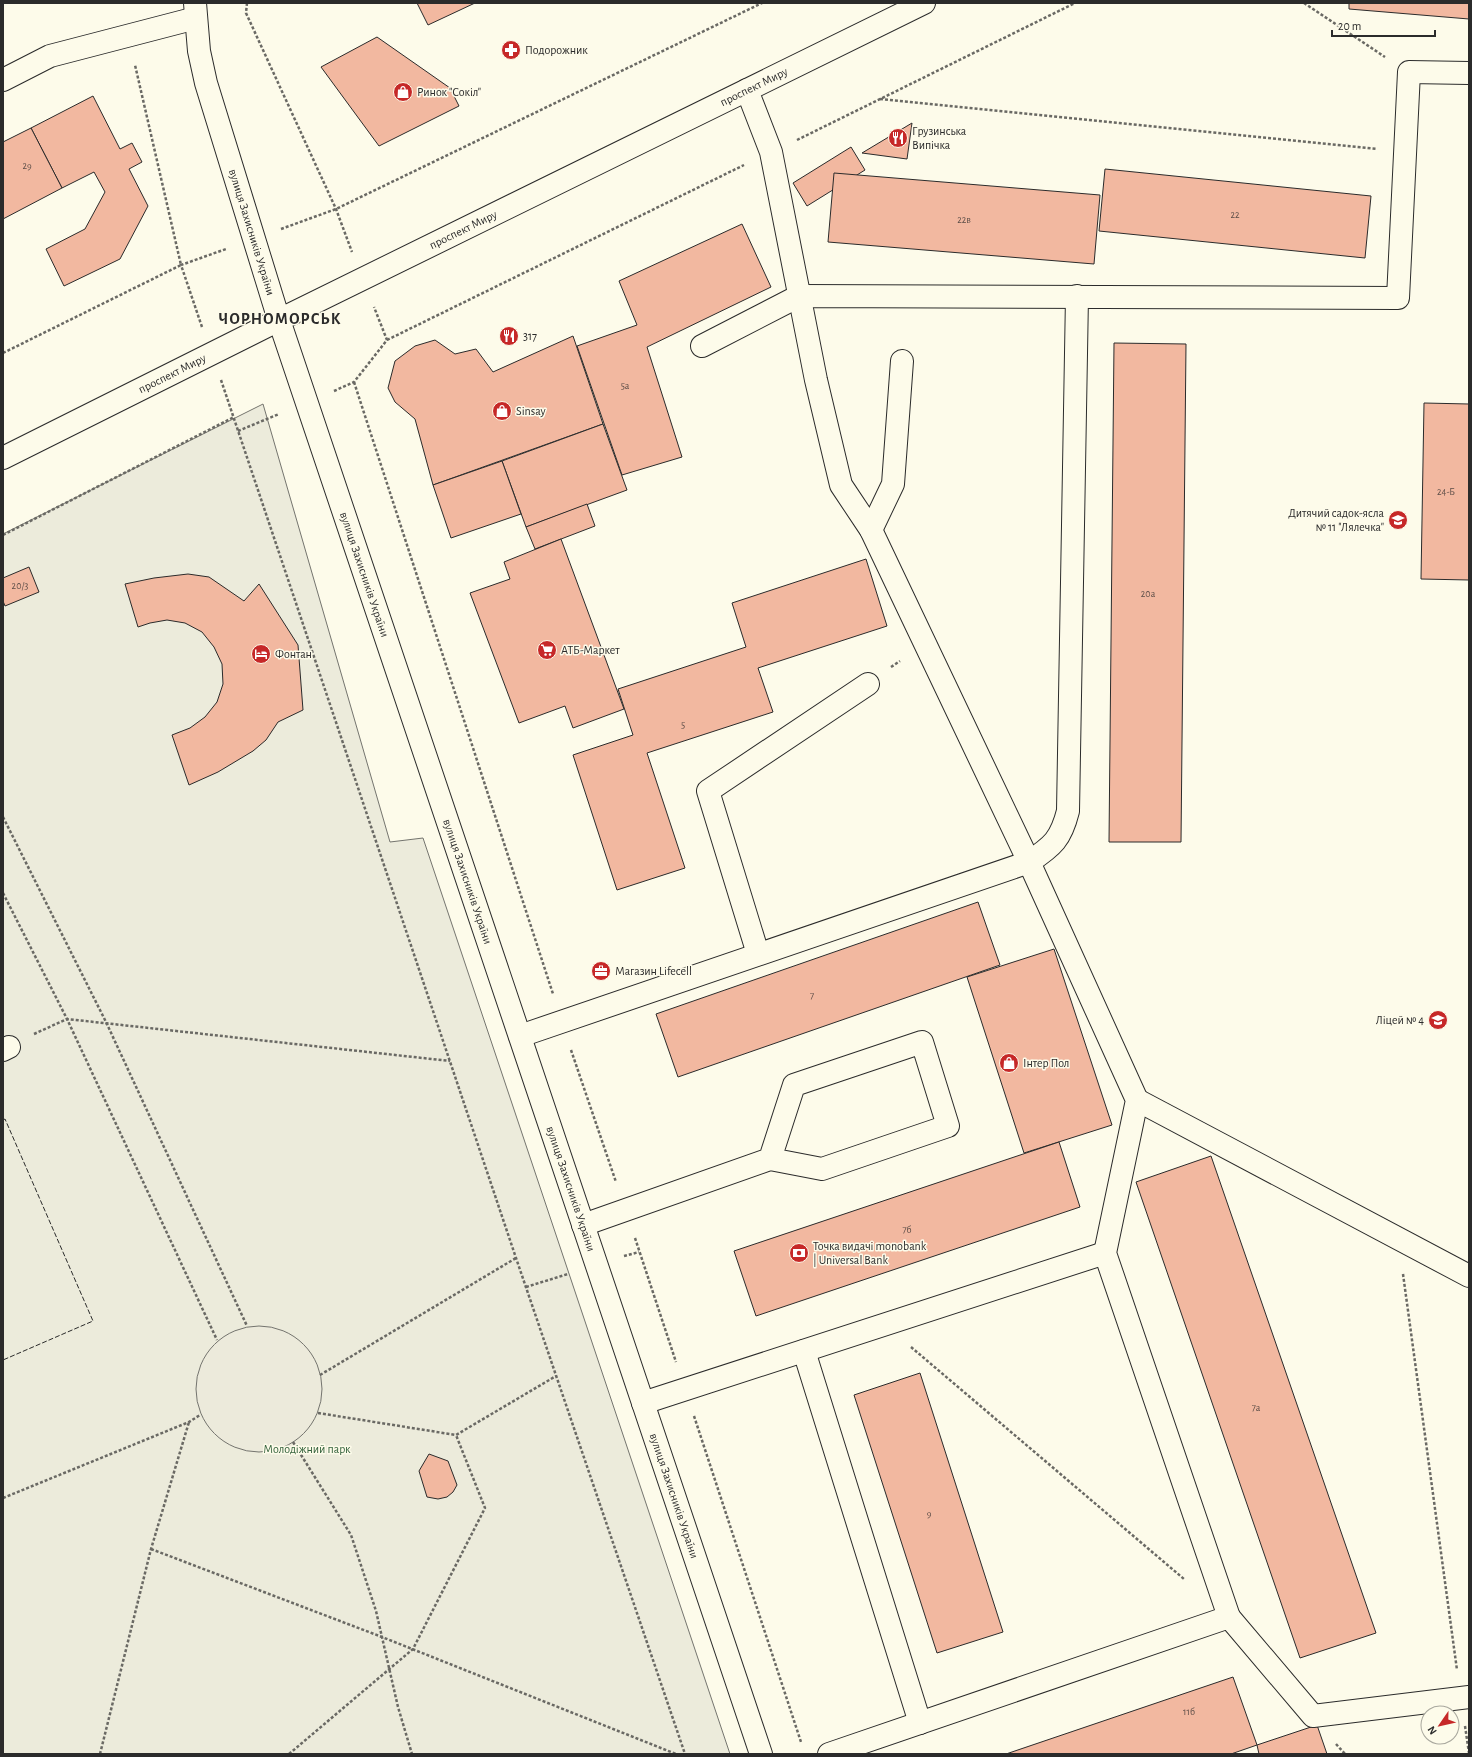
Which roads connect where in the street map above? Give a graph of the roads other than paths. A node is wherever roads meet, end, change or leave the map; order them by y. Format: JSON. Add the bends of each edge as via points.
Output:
{"nodes":[{"id":1,"x":924,"y":3,"type":"edge"},
{"id":2,"x":196,"y":10,"type":"edge"},
{"id":3,"x":1469,"y":73,"type":"edge"},
{"id":4,"x":3,"y":80,"type":"edge"},
{"id":5,"x":747,"y":90,"type":"junction"},
{"id":6,"x":799,"y":296,"type":"junction"},
{"id":7,"x":1077,"y":296,"type":"junction"},
{"id":8,"x":279,"y":320,"type":"junction"},
{"id":9,"x":702,"y":346,"type":"dead end"},
{"id":10,"x":902,"y":361,"type":"dead end"},
{"id":11,"x":3,"y":458,"type":"edge"},
{"id":12,"x":871,"y":530,"type":"junction"},
{"id":13,"x":868,"y":684,"type":"road end"},
{"id":14,"x":1029,"y":862,"type":"junction"},
{"id":15,"x":758,"y":954,"type":"junction"},
{"id":16,"x":520,"y":1036,"type":"junction"},
{"id":17,"x":1137,"y":1100,"type":"junction"},
{"id":18,"x":770,"y":1159,"type":"junction"},
{"id":19,"x":583,"y":1225,"type":"junction"},
{"id":20,"x":1105,"y":1253,"type":"junction"},
{"id":21,"x":1469,"y":1276,"type":"edge"},
{"id":22,"x":804,"y":1351,"type":"junction"},
{"id":23,"x":643,"y":1403,"type":"junction"},
{"id":24,"x":1229,"y":1617,"type":"junction"},
{"id":25,"x":1465,"y":1698,"type":"edge"},
{"id":26,"x":920,"y":1723,"type":"junction"},
{"id":27,"x":761,"y":1754,"type":"edge"},
{"id":28,"x":829,"y":1754,"type":"edge"}],
"edges":[{"from":1,"to":5,"type":"main road","name":"проспект Миру"},
{"from":2,"to":4,"type":"main road","via":[[128,35],[50,56]]},
{"from":2,"to":8,"type":"main road","name":"вулиця Захисників України","via":[[199,51],[206,83]]},
{"from":3,"to":7,"type":"main road","via":[[1409,72],[1398,298]]},
{"from":5,"to":6,"type":"main road","via":[[771,152]]},
{"from":5,"to":8,"type":"main road","name":"проспект Миру"},
{"from":6,"to":7,"type":"main road"},
{"from":6,"to":9,"type":"main road"},
{"from":6,"to":12,"type":"main road","via":[[841,485]]},
{"from":7,"to":14,"type":"main road","via":[[1068,811],[1064,830],[1049,849]]},
{"from":8,"to":11,"type":"main road","name":"проспект Миру"},
{"from":8,"to":16,"type":"main road","name":"вулиця Захисників України"},
{"from":10,"to":12,"type":"main road","via":[[893,484]]},
{"from":12,"to":14,"type":"main road"},
{"from":13,"to":15,"type":"main road","via":[[708,791]]},
{"from":14,"to":15,"type":"main road"},
{"from":14,"to":17,"type":"main road"},
{"from":15,"to":16,"type":"main road"},
{"from":16,"to":19,"type":"main road","name":"вулиця Захисників України"},
{"from":17,"to":20,"type":"main road"},
{"from":17,"to":21,"type":"main road"},
{"from":18,"to":18,"type":"main road","via":[[822,1169],[948,1126],[922,1042],[794,1085]]},
{"from":18,"to":19,"type":"main road"},
{"from":19,"to":23,"type":"main road","name":"вулиця Захисників України"},
{"from":20,"to":22,"type":"main road"},
{"from":20,"to":24,"type":"main road"},
{"from":22,"to":23,"type":"main road"},
{"from":22,"to":26,"type":"main road"},
{"from":23,"to":27,"type":"main road","name":"вулиця Захисників України"},
{"from":24,"to":25,"type":"main road","via":[[1313,1716]]},
{"from":24,"to":26,"type":"main road"},
{"from":26,"to":28,"type":"main road"}]}
